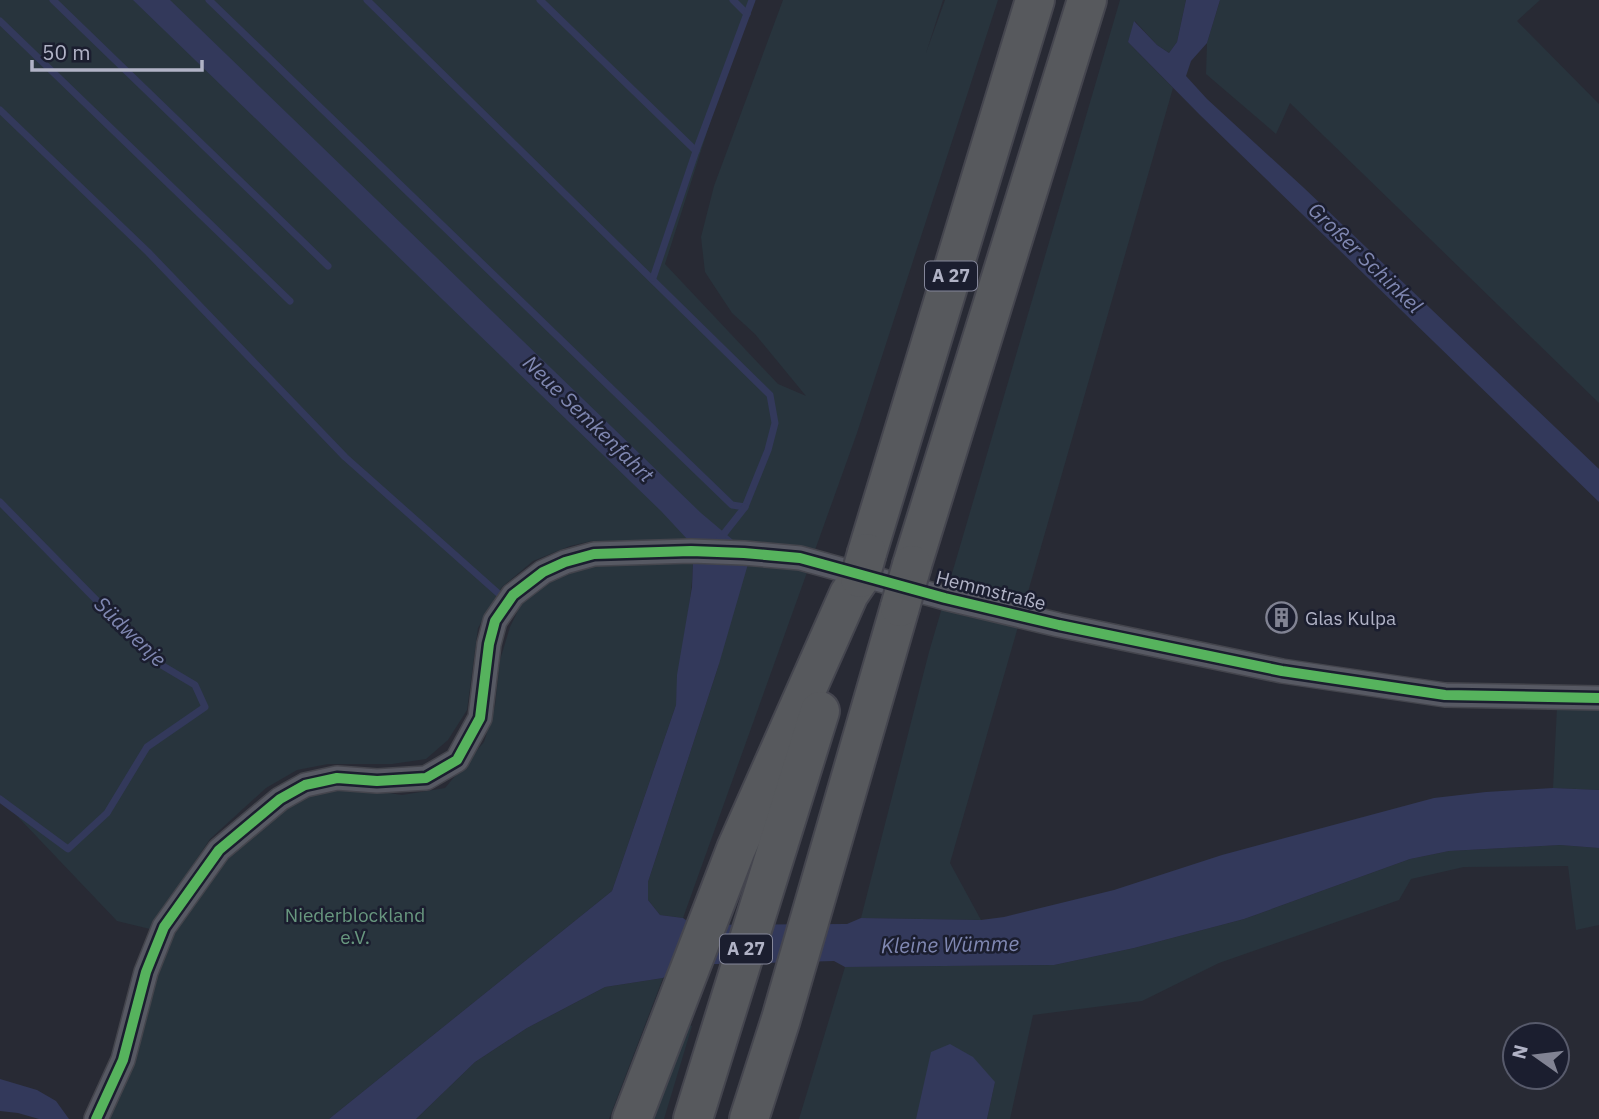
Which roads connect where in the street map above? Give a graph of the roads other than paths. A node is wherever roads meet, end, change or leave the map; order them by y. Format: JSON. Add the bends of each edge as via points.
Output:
{"nodes":[{"id":1,"x":1035,"y":0,"type":"edge"},
{"id":2,"x":1087,"y":0,"type":"edge"},
{"id":3,"x":858,"y":580,"type":"junction"},
{"id":4,"x":1599,"y":698,"type":"edge"},
{"id":5,"x":790,"y":1022,"type":"junction"},
{"id":6,"x":96,"y":1119,"type":"edge"},
{"id":7,"x":632,"y":1119,"type":"edge"},
{"id":8,"x":693,"y":1119,"type":"edge"},
{"id":9,"x":749,"y":1119,"type":"edge"},
{"id":10,"x":775,"y":1119,"type":"edge"}],
"edges":[{"from":1,"to":3,"type":"highway","number":"A 27"},
{"from":2,"to":5,"type":"highway","number":"A 27","bridge":true,"via":[[912,565],[832,845]]},
{"from":3,"to":7,"type":"highway","via":[[736,849]]},
{"from":3,"to":8,"type":"highway","number":"A 27"},
{"from":4,"to":6,"type":"street","name":"Hemmstraße","via":[[1445,695],[1282,671],[1059,625],[800,558],[691,551],[594,554],[565,562],[543,572],[513,596],[495,621],[481,718],[457,760],[426,778],[337,778],[305,785],[280,799],[219,850],[164,928],[146,972],[123,1059]]},
{"from":5,"to":9,"type":"highway"},
{"from":5,"to":10,"type":"highway"}]}
